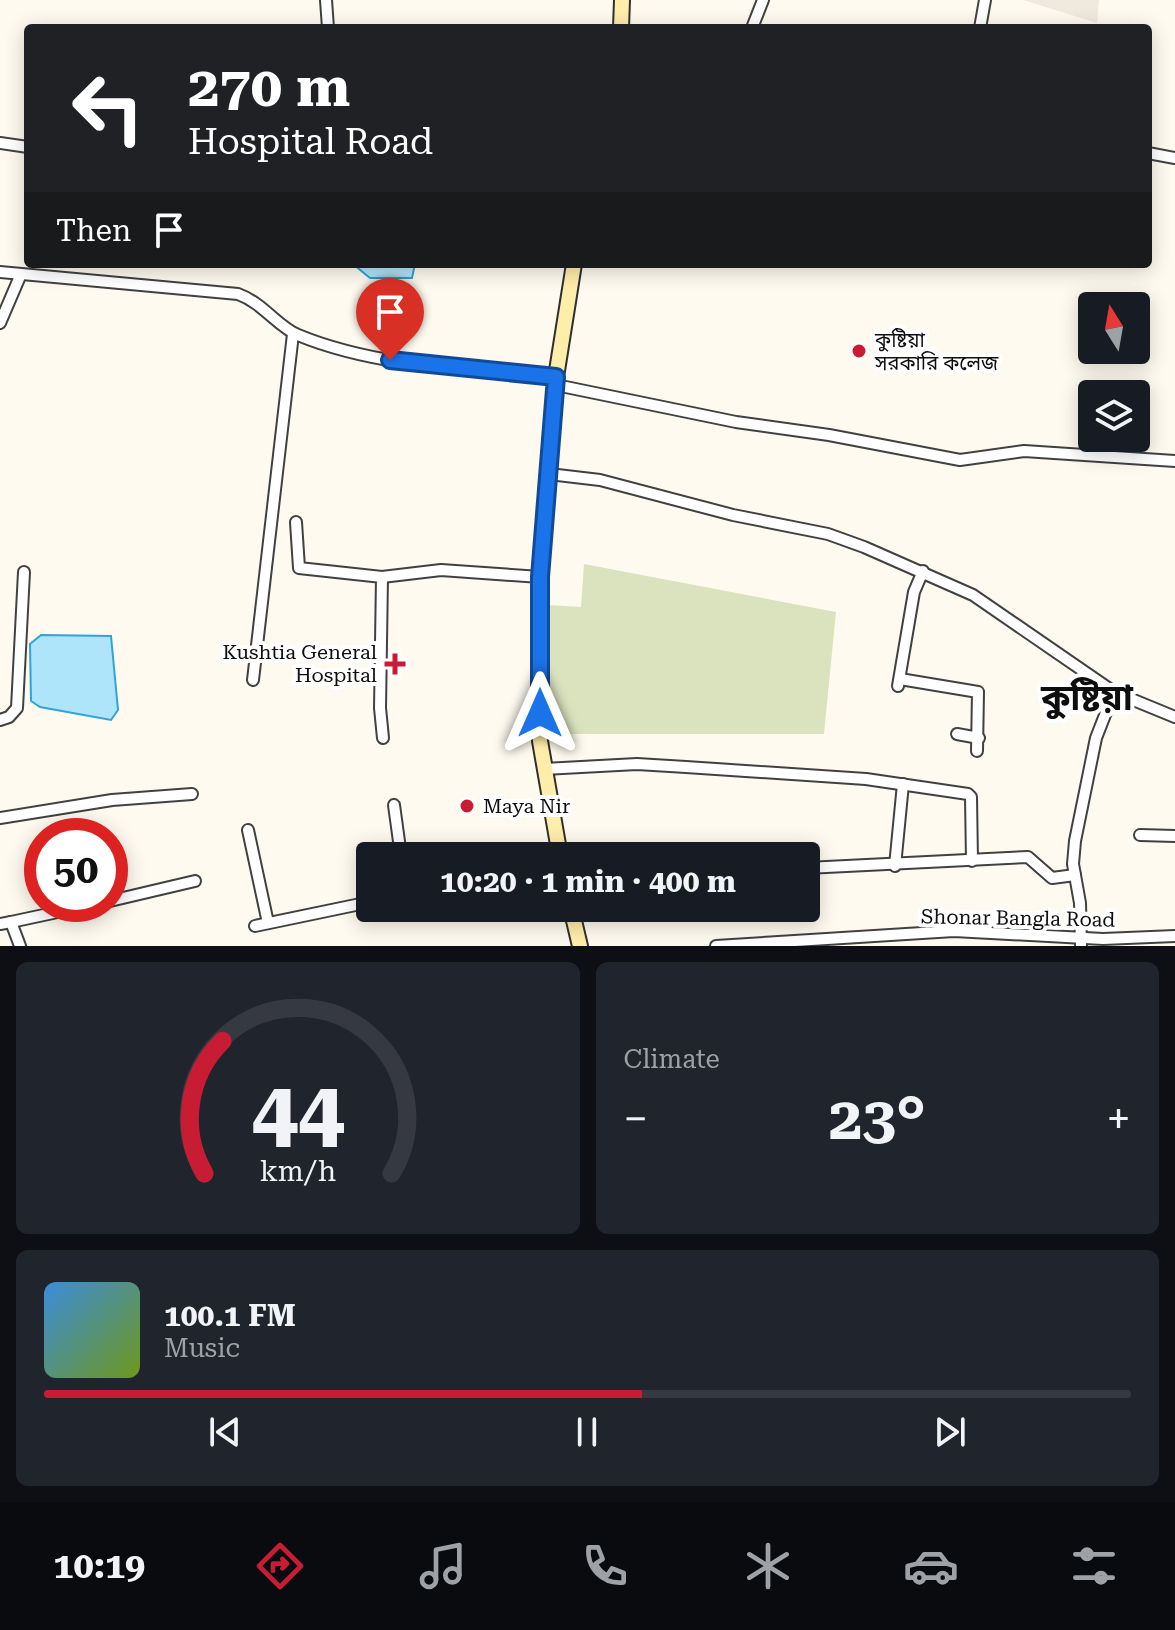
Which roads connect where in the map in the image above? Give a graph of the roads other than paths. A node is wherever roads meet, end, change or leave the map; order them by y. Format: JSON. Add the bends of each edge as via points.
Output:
{"nodes":[{"id":1,"x":326,"y":0,"type":"edge"},
{"id":2,"x":622,"y":0,"type":"edge"},
{"id":3,"x":763,"y":0,"type":"edge"},
{"id":4,"x":985,"y":0,"type":"edge"},
{"id":5,"x":328,"y":24,"type":"edge"},
{"id":6,"x":621,"y":24,"type":"edge"},
{"id":7,"x":754,"y":24,"type":"edge"},
{"id":8,"x":981,"y":24,"type":"edge"},
{"id":9,"x":0,"y":143,"type":"edge"},
{"id":10,"x":24,"y":146,"type":"edge"},
{"id":11,"x":1152,"y":154,"type":"edge"},
{"id":12,"x":1175,"y":158,"type":"edge"},
{"id":13,"x":573,"y":268,"type":"edge"},
{"id":14,"x":0,"y":272,"type":"edge"},
{"id":15,"x":21,"y":274,"type":"junction"},
{"id":16,"x":0,"y":323,"type":"edge"},
{"id":17,"x":293,"y":334,"type":"junction"},
{"id":18,"x":556,"y":381,"type":"junction"},
{"id":19,"x":1175,"y":461,"type":"edge"},
{"id":20,"x":549,"y":474,"type":"junction"},
{"id":21,"x":296,"y":522,"type":"dead end"},
{"id":22,"x":923,"y":571,"type":"junction"},
{"id":23,"x":24,"y":572,"type":"dead end"},
{"id":24,"x":382,"y":577,"type":"junction"},
{"id":25,"x":540,"y":577,"type":"junction"},
{"id":26,"x":253,"y":680,"type":"dead end"},
{"id":27,"x":1114,"y":692,"type":"junction"},
{"id":28,"x":1175,"y":717,"type":"edge"},
{"id":29,"x":0,"y":720,"type":"edge"},
{"id":30,"x":957,"y":734,"type":"dead end"},
{"id":31,"x":383,"y":738,"type":"dead end"},
{"id":32,"x":979,"y":738,"type":"junction"},
{"id":33,"x":977,"y":751,"type":"dead end"},
{"id":34,"x":544,"y":769,"type":"junction"},
{"id":35,"x":903,"y":784,"type":"junction"},
{"id":36,"x":192,"y":794,"type":"dead end"},
{"id":37,"x":394,"y":805,"type":"dead end"},
{"id":38,"x":0,"y":818,"type":"edge"},
{"id":39,"x":248,"y":830,"type":"dead end"},
{"id":40,"x":1140,"y":835,"type":"dead end"},
{"id":41,"x":1175,"y":836,"type":"edge"},
{"id":42,"x":399,"y":842,"type":"edge"},
{"id":43,"x":557,"y":842,"type":"edge"},
{"id":44,"x":972,"y":861,"type":"junction"},
{"id":45,"x":895,"y":866,"type":"junction"},
{"id":46,"x":820,"y":868,"type":"edge"},
{"id":47,"x":1075,"y":875,"type":"junction"},
{"id":48,"x":195,"y":881,"type":"dead end"},
{"id":49,"x":128,"y":897,"type":"edge"},
{"id":50,"x":356,"y":905,"type":"edge"},
{"id":51,"x":574,"y":922,"type":"edge"},
{"id":52,"x":6,"y":923,"type":"edge"},
{"id":53,"x":268,"y":923,"type":"junction"},
{"id":54,"x":255,"y":926,"type":"dead end"},
{"id":55,"x":1175,"y":936,"type":"edge"},
{"id":56,"x":1080,"y":941,"type":"edge"},
{"id":57,"x":20,"y":946,"type":"edge"},
{"id":58,"x":580,"y":946,"type":"edge"},
{"id":59,"x":716,"y":946,"type":"edge"}],
"edges":[{"from":1,"to":5,"type":"street"},
{"from":2,"to":6,"type":"main road"},
{"from":3,"to":7,"type":"street"},
{"from":4,"to":8,"type":"street"},
{"from":9,"to":10,"type":"street"},
{"from":11,"to":12,"type":"street"},
{"from":13,"to":18,"type":"main road"},
{"from":14,"to":15,"type":"street"},
{"from":15,"to":16,"type":"street"},
{"from":15,"to":17,"type":"street","via":[[238,294],[271,313]]},
{"from":17,"to":18,"type":"street","via":[[390,360]]},
{"from":17,"to":26,"type":"street"},
{"from":18,"to":19,"type":"street","via":[[736,422],[960,460],[1024,451]]},
{"from":18,"to":20,"type":"main road"},
{"from":20,"to":22,"type":"street","via":[[600,480],[828,534]]},
{"from":20,"to":25,"type":"main road"},
{"from":21,"to":24,"type":"street","via":[[299,568]]},
{"from":22,"to":27,"type":"street","via":[[973,595]]},
{"from":22,"to":32,"type":"street","via":[[914,592],[899,682],[978,692]]},
{"from":23,"to":29,"type":"street","via":[[17,708]]},
{"from":24,"to":25,"type":"street","via":[[441,570]]},
{"from":24,"to":31,"type":"street"},
{"from":25,"to":34,"type":"main road"},
{"from":27,"to":28,"type":"street"},
{"from":27,"to":47,"type":"street","via":[[1083,789]]},
{"from":30,"to":32,"type":"street"},
{"from":32,"to":33,"type":"street"},
{"from":34,"to":35,"type":"street","via":[[637,764]]},
{"from":34,"to":43,"type":"main road"},
{"from":35,"to":44,"type":"street","via":[[971,797]]},
{"from":35,"to":45,"type":"street"},
{"from":36,"to":38,"type":"street"},
{"from":37,"to":42,"type":"street"},
{"from":39,"to":53,"type":"street"},
{"from":40,"to":41,"type":"street"},
{"from":44,"to":45,"type":"street"},
{"from":44,"to":47,"type":"street","via":[[1028,857],[1052,878]]},
{"from":45,"to":46,"type":"street"},
{"from":47,"to":56,"type":"street"},
{"from":48,"to":49,"type":"street"},
{"from":50,"to":53,"type":"street"},
{"from":51,"to":58,"type":"main road"},
{"from":52,"to":57,"type":"street"},
{"from":53,"to":54,"type":"street"},
{"from":55,"to":56,"type":"street","name":"Shonar Bangla Road"},
{"from":56,"to":59,"type":"street","name":"Shonar Bangla Road","via":[[954,931]]}]}
